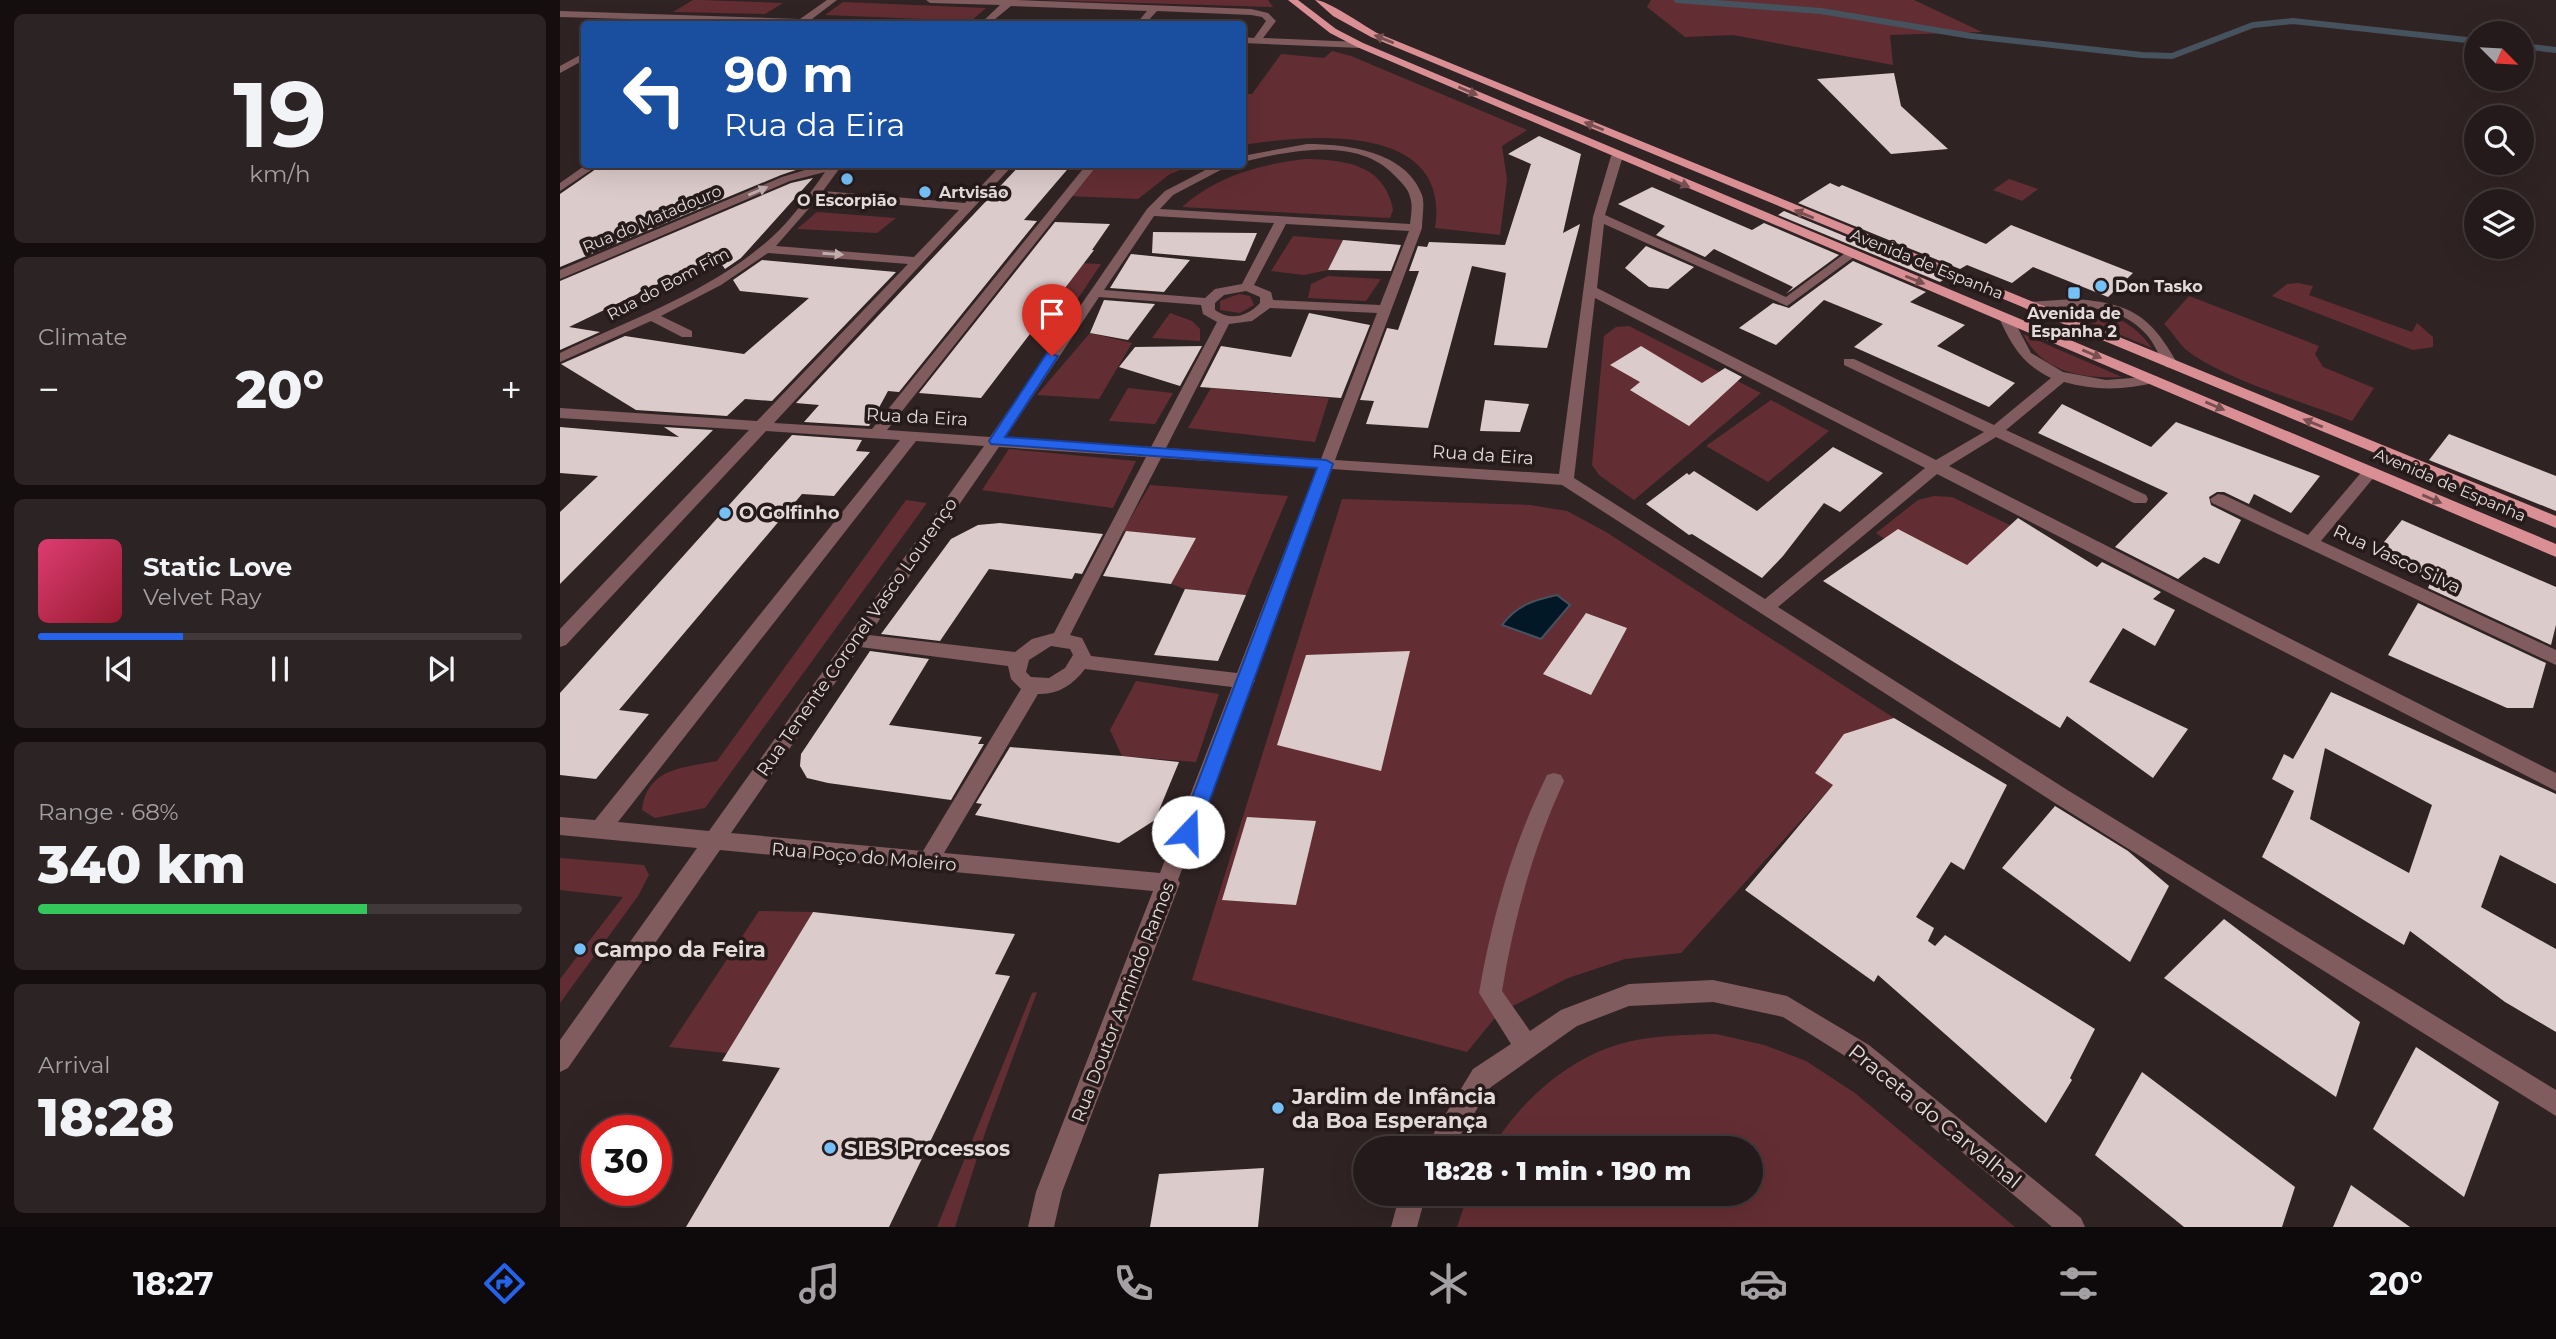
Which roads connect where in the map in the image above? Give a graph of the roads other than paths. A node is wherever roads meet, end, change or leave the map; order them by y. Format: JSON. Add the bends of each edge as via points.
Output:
{"nodes":[{"id":1,"x":833,"y":0,"type":"edge"},
{"id":2,"x":930,"y":0,"type":"edge"},
{"id":3,"x":1292,"y":0,"type":"edge"},
{"id":4,"x":1319,"y":0,"type":"edge"},
{"id":5,"x":1010,"y":1,"type":"edge"},
{"id":6,"x":1155,"y":8,"type":"junction"},
{"id":7,"x":560,"y":14,"type":"edge"},
{"id":8,"x":649,"y":17,"type":"junction"},
{"id":9,"x":642,"y":21,"type":"edge"},
{"id":10,"x":750,"y":21,"type":"edge"},
{"id":11,"x":803,"y":21,"type":"edge"},
{"id":12,"x":987,"y":21,"type":"edge"},
{"id":13,"x":1143,"y":21,"type":"edge"},
{"id":14,"x":1246,"y":40,"type":"edge"},
{"id":15,"x":1258,"y":40,"type":"junction"},
{"id":16,"x":1360,"y":45,"type":"junction"},
{"id":17,"x":581,"y":58,"type":"edge"},
{"id":18,"x":560,"y":70,"type":"edge"},
{"id":19,"x":1617,"y":156,"type":"junction"},
{"id":20,"x":1246,"y":158,"type":"edge"},
{"id":21,"x":589,"y":168,"type":"edge"},
{"id":22,"x":825,"y":168,"type":"edge"},
{"id":23,"x":834,"y":168,"type":"edge"},
{"id":24,"x":1005,"y":168,"type":"edge"},
{"id":25,"x":1090,"y":168,"type":"edge"},
{"id":26,"x":1219,"y":168,"type":"edge"},
{"id":27,"x":560,"y":188,"type":"edge"},
{"id":28,"x":815,"y":194,"type":"junction"},
{"id":29,"x":969,"y":206,"type":"junction"},
{"id":30,"x":1151,"y":212,"type":"junction"},
{"id":31,"x":1599,"y":217,"type":"junction"},
{"id":32,"x":1282,"y":220,"type":"junction"},
{"id":33,"x":1416,"y":228,"type":"junction"},
{"id":34,"x":765,"y":249,"type":"junction"},
{"id":35,"x":1852,"y":254,"type":"junction"},
{"id":36,"x":919,"y":261,"type":"junction"},
{"id":37,"x":560,"y":275,"type":"edge"},
{"id":38,"x":1247,"y":287,"type":"junction"},
{"id":39,"x":1588,"y":289,"type":"junction"},
{"id":40,"x":1094,"y":293,"type":"junction"},
{"id":41,"x":1208,"y":302,"type":"junction"},
{"id":42,"x":1267,"y":304,"type":"junction"},
{"id":43,"x":2028,"y":306,"type":"junction"},
{"id":44,"x":1386,"y":309,"type":"junction"},
{"id":45,"x":649,"y":315,"type":"junction"},
{"id":46,"x":2007,"y":318,"type":"junction"},
{"id":47,"x":1225,"y":320,"type":"junction"},
{"id":48,"x":687,"y":334,"type":"dead end"},
{"id":49,"x":560,"y":358,"type":"edge"},
{"id":50,"x":1849,"y":362,"type":"dead end"},
{"id":51,"x":2171,"y":365,"type":"junction"},
{"id":52,"x":2061,"y":377,"type":"junction"},
{"id":53,"x":2152,"y":379,"type":"junction"},
{"id":54,"x":560,"y":413,"type":"edge"},
{"id":55,"x":758,"y":428,"type":"junction"},
{"id":56,"x":1996,"y":431,"type":"junction"},
{"id":57,"x":876,"y":434,"type":"junction"},
{"id":58,"x":912,"y":436,"type":"junction"},
{"id":59,"x":995,"y":441,"type":"junction"},
{"id":60,"x":1156,"y":452,"type":"junction"},
{"id":61,"x":1326,"y":464,"type":"junction"},
{"id":62,"x":1936,"y":467,"type":"junction"},
{"id":63,"x":2370,"y":472,"type":"junction"},
{"id":64,"x":1566,"y":480,"type":"junction"},
{"id":65,"x":2140,"y":499,"type":"dead end"},
{"id":66,"x":2218,"y":499,"type":"dead end"},
{"id":67,"x":2556,"y":522,"type":"edge"},
{"id":68,"x":2312,"y":541,"type":"junction"},
{"id":69,"x":2556,"y":551,"type":"edge"},
{"id":70,"x":1767,"y":607,"type":"junction"},
{"id":71,"x":1060,"y":638,"type":"junction"},
{"id":72,"x":560,"y":640,"type":"edge"},
{"id":73,"x":856,"y":640,"type":"junction"},
{"id":74,"x":2556,"y":658,"type":"edge"},
{"id":75,"x":1019,"y":660,"type":"junction"},
{"id":76,"x":1081,"y":662,"type":"junction"},
{"id":77,"x":1246,"y":681,"type":"junction"},
{"id":78,"x":1032,"y":687,"type":"junction"},
{"id":79,"x":1554,"y":781,"type":"dead end"},
{"id":80,"x":2556,"y":783,"type":"edge"},
{"id":81,"x":560,"y":826,"type":"edge"},
{"id":82,"x":599,"y":831,"type":"junction"},
{"id":83,"x":711,"y":842,"type":"junction"},
{"id":84,"x":926,"y":863,"type":"junction"},
{"id":85,"x":1169,"y":883,"type":"junction"},
{"id":86,"x":1527,"y":1047,"type":"junction"},
{"id":87,"x":560,"y":1060,"type":"edge"},
{"id":88,"x":2556,"y":1104,"type":"edge"},
{"id":89,"x":1446,"y":1136,"type":"edge"},
{"id":90,"x":1410,"y":1206,"type":"edge"},
{"id":91,"x":1041,"y":1227,"type":"edge"},
{"id":92,"x":1404,"y":1227,"type":"edge"},
{"id":93,"x":2072,"y":1227,"type":"edge"}],
"edges":[{"from":1,"to":11,"type":"street"},
{"from":2,"to":5,"type":"street"},
{"from":3,"to":16,"type":"main road","name":"Avenida de Espanha","via":[[1333,32]]},
{"from":43,"to":4,"type":"main road","name":"Avenida de Espanha","one_way":true,"via":[[1374,35]]},
{"from":5,"to":6,"type":"street"},
{"from":5,"to":12,"type":"street"},
{"from":6,"to":13,"type":"street"},
{"from":6,"to":15,"type":"street","via":[[1265,15],[1271,21]]},
{"from":7,"to":8,"type":"street"},
{"from":8,"to":9,"type":"street"},
{"from":8,"to":10,"type":"street"},
{"from":14,"to":15,"type":"street"},
{"from":15,"to":16,"type":"street"},
{"from":16,"to":19,"type":"main road","name":"Avenida de Espanha","one_way":true},
{"from":17,"to":18,"type":"street"},
{"from":19,"to":31,"type":"street"},
{"from":19,"to":35,"type":"main road","name":"Avenida de Espanha","one_way":true},
{"from":20,"to":33,"type":"street","via":[[1322,148],[1377,156],[1399,170],[1416,194]]},
{"from":21,"to":27,"type":"street"},
{"from":37,"to":22,"type":"street","name":"Rua do Matadouro","one_way":true,"via":[[786,179]]},
{"from":23,"to":28,"type":"street","name":"Rua do Bom Fim"},
{"from":24,"to":29,"type":"street"},
{"from":25,"to":57,"type":"street"},
{"from":26,"to":30,"type":"street","name":"Rua Tenente Coronel Vasco Lourenço","via":[[1169,193]]},
{"from":28,"to":29,"type":"street"},
{"from":28,"to":34,"type":"street","name":"Rua do Bom Fim"},
{"from":29,"to":36,"type":"street"},
{"from":30,"to":32,"type":"street"},
{"from":30,"to":40,"type":"street","name":"Rua Tenente Coronel Vasco Lourenço"},
{"from":31,"to":35,"type":"street","via":[[1787,302]]},
{"from":31,"to":39,"type":"street"},
{"from":32,"to":33,"type":"street"},
{"from":32,"to":38,"type":"street"},
{"from":33,"to":44,"type":"street","name":"Rua Doutor Armindo Ramos"},
{"from":34,"to":36,"type":"street","one_way":true},
{"from":34,"to":45,"type":"street","name":"Rua do Bom Fim","via":[[729,275]]},
{"from":35,"to":46,"type":"main road","name":"Avenida de Espanha","one_way":true},
{"from":36,"to":55,"type":"street"},
{"from":38,"to":41,"type":"street","via":[[1220,292]]},
{"from":38,"to":42,"type":"street","via":[[1266,295]]},
{"from":39,"to":62,"type":"street"},
{"from":39,"to":64,"type":"street"},
{"from":40,"to":41,"type":"street"},
{"from":40,"to":59,"type":"street","name":"Rua Tenente Coronel Vasco Lourenço"},
{"from":41,"to":47,"type":"street","via":[[1208,311]]},
{"from":42,"to":44,"type":"street"},
{"from":42,"to":47,"type":"street","via":[[1252,317]]},
{"from":43,"to":51,"type":"main road","name":"Avenida de Espanha"},
{"from":43,"to":51,"type":"street","via":[[2076,301],[2124,314],[2147,327]]},
{"from":44,"to":61,"type":"street","name":"Rua Doutor Armindo Ramos"},
{"from":45,"to":48,"type":"street"},
{"from":45,"to":49,"type":"street","name":"Rua do Bom Fim"},
{"from":46,"to":52,"type":"street","via":[[2030,360]]},
{"from":46,"to":53,"type":"main road","name":"Avenida de Espanha","one_way":true},
{"from":47,"to":60,"type":"street"},
{"from":50,"to":56,"type":"street"},
{"from":67,"to":51,"type":"main road","name":"Avenida de Espanha","one_way":true},
{"from":52,"to":53,"type":"street","via":[[2116,384]]},
{"from":52,"to":56,"type":"street"},
{"from":53,"to":63,"type":"main road","name":"Avenida de Espanha","one_way":true},
{"from":54,"to":55,"type":"street","name":"Rua da Eira"},
{"from":55,"to":57,"type":"street","name":"Rua da Eira"},
{"from":55,"to":72,"type":"street"},
{"from":56,"to":62,"type":"street"},
{"from":56,"to":65,"type":"street"},
{"from":57,"to":58,"type":"street","name":"Rua da Eira"},
{"from":58,"to":59,"type":"street","name":"Rua da Eira"},
{"from":58,"to":82,"type":"street"},
{"from":59,"to":60,"type":"street","name":"Rua da Eira"},
{"from":59,"to":73,"type":"street","name":"Rua Tenente Coronel Vasco Lourenço"},
{"from":60,"to":61,"type":"street","name":"Rua da Eira"},
{"from":60,"to":71,"type":"street"},
{"from":61,"to":64,"type":"street","name":"Rua da Eira"},
{"from":61,"to":77,"type":"street","name":"Rua Doutor Armindo Ramos"},
{"from":62,"to":70,"type":"street"},
{"from":62,"to":80,"type":"street"},
{"from":63,"to":68,"type":"street"},
{"from":63,"to":69,"type":"main road","name":"Avenida de Espanha","one_way":true},
{"from":64,"to":70,"type":"street"},
{"from":66,"to":68,"type":"street","name":"Rua Vasco Silva"},
{"from":68,"to":74,"type":"street","name":"Rua Vasco Silva"},
{"from":70,"to":88,"type":"street","via":[[2062,797]]},
{"from":71,"to":75,"type":"street","via":[[1041,642]]},
{"from":71,"to":76,"type":"street","via":[[1081,648]]},
{"from":73,"to":75,"type":"street"},
{"from":73,"to":83,"type":"street","name":"Rua Tenente Coronel Vasco Lourenço"},
{"from":75,"to":78,"type":"street","via":[[1017,674]]},
{"from":76,"to":77,"type":"street"},
{"from":76,"to":78,"type":"street","via":[[1062,681]]},
{"from":77,"to":85,"type":"street","name":"Rua Doutor Armindo Ramos"},
{"from":78,"to":84,"type":"street"},
{"from":79,"to":86,"type":"street","via":[[1532,826],[1510,891],[1490,993]]},
{"from":81,"to":82,"type":"street","name":"Rua Poço do Moleiro"},
{"from":82,"to":83,"type":"street","name":"Rua Poço do Moleiro"},
{"from":83,"to":84,"type":"street","name":"Rua Poço do Moleiro"},
{"from":83,"to":87,"type":"street","name":"Rua Tenente Coronel Vasco Lourenço"},
{"from":84,"to":85,"type":"street","name":"Rua Poço do Moleiro"},
{"from":85,"to":91,"type":"street","name":"Rua Doutor Armindo Ramos","via":[[1049,1192]]},
{"from":86,"to":89,"type":"street","name":"Praceta do Carvalhal","via":[[1482,1078]]},
{"from":86,"to":93,"type":"street","name":"Praceta do Carvalhal","via":[[1569,1018],[1629,995],[1713,991],[1787,1007],[1861,1053]]},
{"from":90,"to":92,"type":"street"}]}
